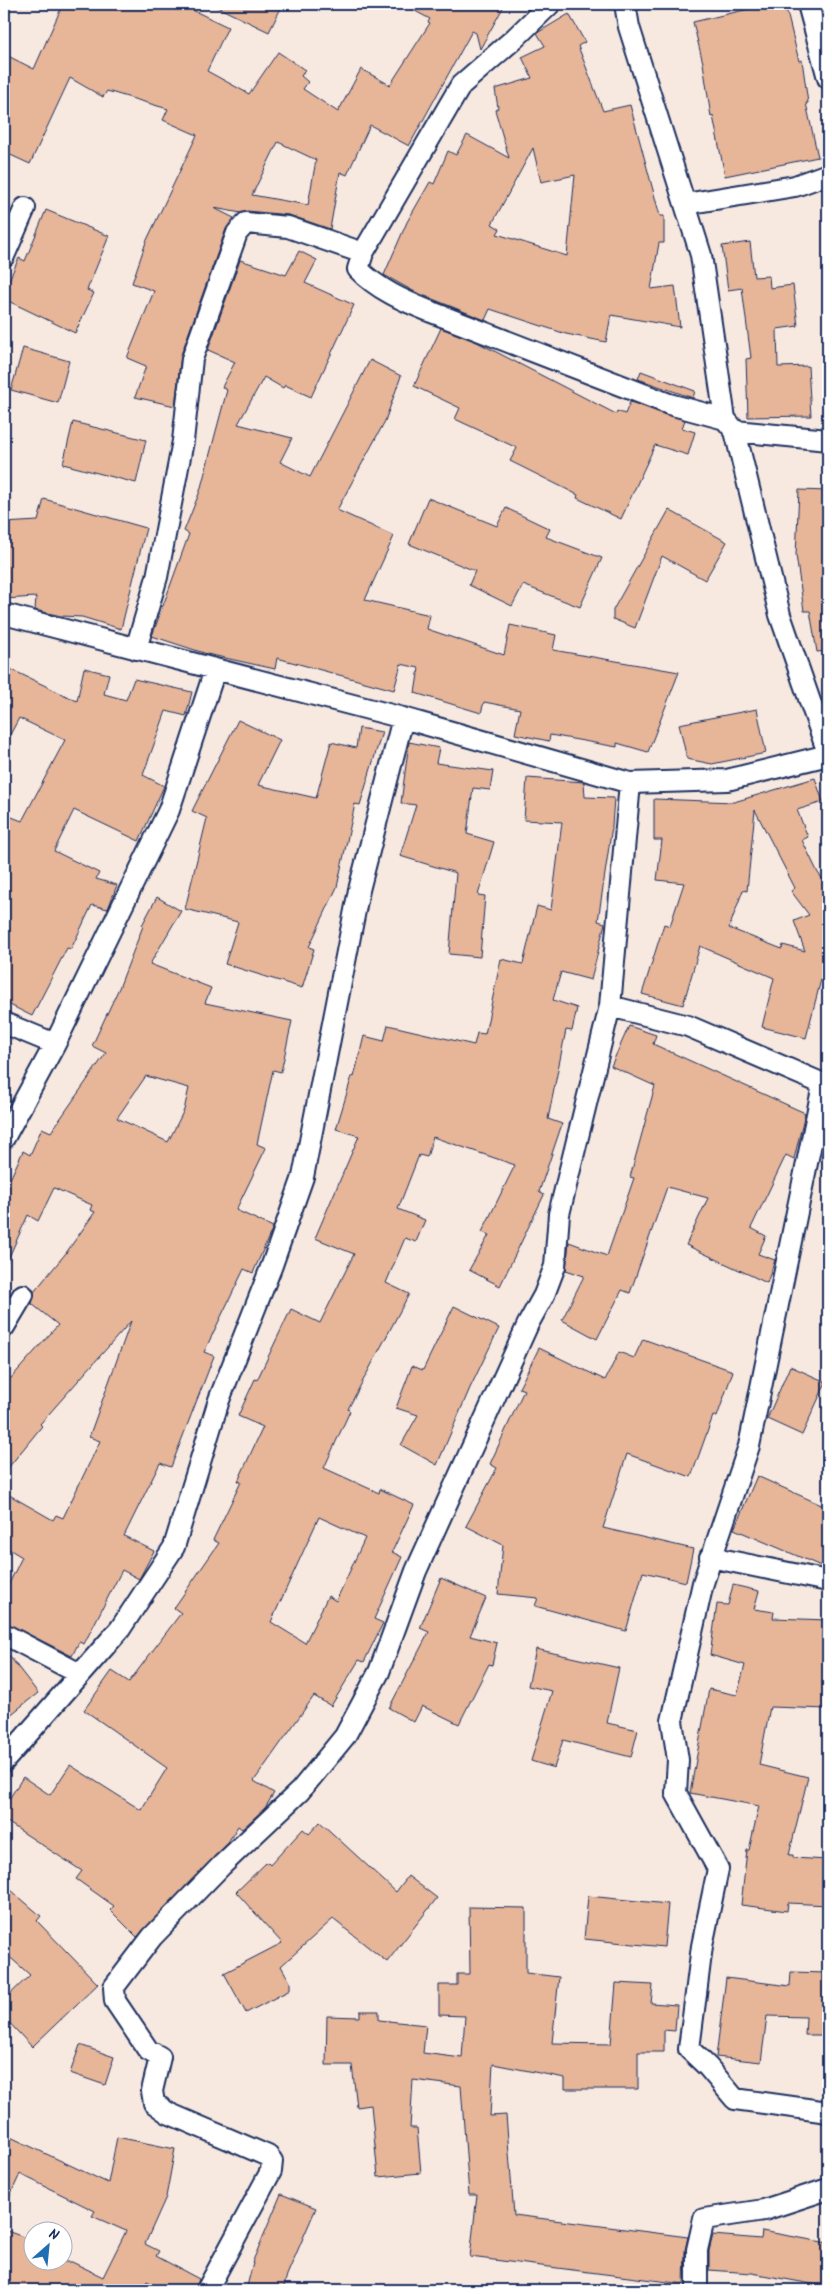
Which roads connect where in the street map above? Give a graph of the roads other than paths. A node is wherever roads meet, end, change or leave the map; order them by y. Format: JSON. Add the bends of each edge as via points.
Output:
{"nodes":[{"id":1,"x":550,"y":4,"type":"edge"},
{"id":2,"x":625,"y":4,"type":"edge"},
{"id":3,"x":808,"y":4,"type":"edge"},
{"id":4,"x":828,"y":78,"type":"edge"},
{"id":5,"x":828,"y":174,"type":"edge"},
{"id":6,"x":685,"y":204,"type":"junction"},
{"id":7,"x":25,"y":208,"type":"dead end"},
{"id":8,"x":363,"y":253,"type":"junction"},
{"id":9,"x":4,"y":256,"type":"edge"},
{"id":10,"x":730,"y":425,"type":"junction"},
{"id":11,"x":828,"y":440,"type":"edge"},
{"id":12,"x":4,"y":614,"type":"edge"},
{"id":13,"x":136,"y":649,"type":"junction"},
{"id":14,"x":215,"y":670,"type":"junction"},
{"id":15,"x":404,"y":718,"type":"junction"},
{"id":16,"x":828,"y":754,"type":"edge"},
{"id":17,"x":630,"y":783,"type":"junction"},
{"id":18,"x":610,"y":1006,"type":"junction"},
{"id":19,"x":4,"y":1023,"type":"edge"},
{"id":20,"x":55,"y":1044,"type":"junction"},
{"id":21,"x":826,"y":1085,"type":"edge"},
{"id":22,"x":4,"y":1138,"type":"edge"},
{"id":23,"x":22,"y":1295,"type":"dead end"},
{"id":24,"x":4,"y":1327,"type":"edge"},
{"id":25,"x":710,"y":1557,"type":"junction"},
{"id":26,"x":828,"y":1581,"type":"edge"},
{"id":27,"x":4,"y":1634,"type":"edge"},
{"id":28,"x":80,"y":1674,"type":"junction"},
{"id":29,"x":4,"y":1761,"type":"edge"},
{"id":30,"x":828,"y":2112,"type":"edge"},
{"id":31,"x":828,"y":2189,"type":"edge"},
{"id":32,"x":207,"y":2290,"type":"edge"},
{"id":33,"x":697,"y":2290,"type":"edge"}],
"edges":[{"from":1,"to":8,"type":"street","via":[[461,85]]},
{"from":2,"to":6,"type":"street","via":[[629,28]]},
{"from":3,"to":4,"type":"street"},
{"from":5,"to":6,"type":"street","via":[[795,186]]},
{"from":6,"to":10,"type":"street","via":[[701,255]]},
{"from":7,"to":9,"type":"street"},
{"from":8,"to":10,"type":"street","via":[[358,269],[368,280],[405,301]]},
{"from":8,"to":13,"type":"street","via":[[288,227],[246,223],[237,233],[192,359],[180,461],[157,577]]},
{"from":10,"to":11,"type":"street"},
{"from":10,"to":16,"type":"street","via":[[780,615]]},
{"from":12,"to":13,"type":"street"},
{"from":13,"to":14,"type":"street"},
{"from":14,"to":15,"type":"street"},
{"from":14,"to":20,"type":"street","via":[[169,810]]},
{"from":15,"to":17,"type":"street"},
{"from":15,"to":28,"type":"street","via":[[359,890],[303,1177],[219,1400],[174,1546],[120,1629]]},
{"from":16,"to":17,"type":"street","via":[[727,780]]},
{"from":17,"to":18,"type":"street"},
{"from":18,"to":21,"type":"street","via":[[688,1026]]},
{"from":18,"to":32,"type":"street","via":[[559,1214],[555,1266],[416,1571],[379,1672],[345,1736],[300,1790],[152,1937],[114,1987],[115,2001],[148,2050],[160,2057],[152,2091],[154,2103],[168,2113],[268,2156],[272,2161],[271,2171]]},
{"from":19,"to":20,"type":"street"},
{"from":20,"to":22,"type":"street"},
{"from":21,"to":25,"type":"street","via":[[749,1446]]},
{"from":23,"to":24,"type":"street"},
{"from":25,"to":26,"type":"street"},
{"from":25,"to":30,"type":"street","via":[[672,1721],[678,1760],[676,1793],[718,1869],[702,1946],[689,2049],[735,2099]]},
{"from":27,"to":28,"type":"street"},
{"from":28,"to":29,"type":"street"},
{"from":31,"to":33,"type":"street","via":[[764,2210],[704,2219],[696,2250]]}]}
